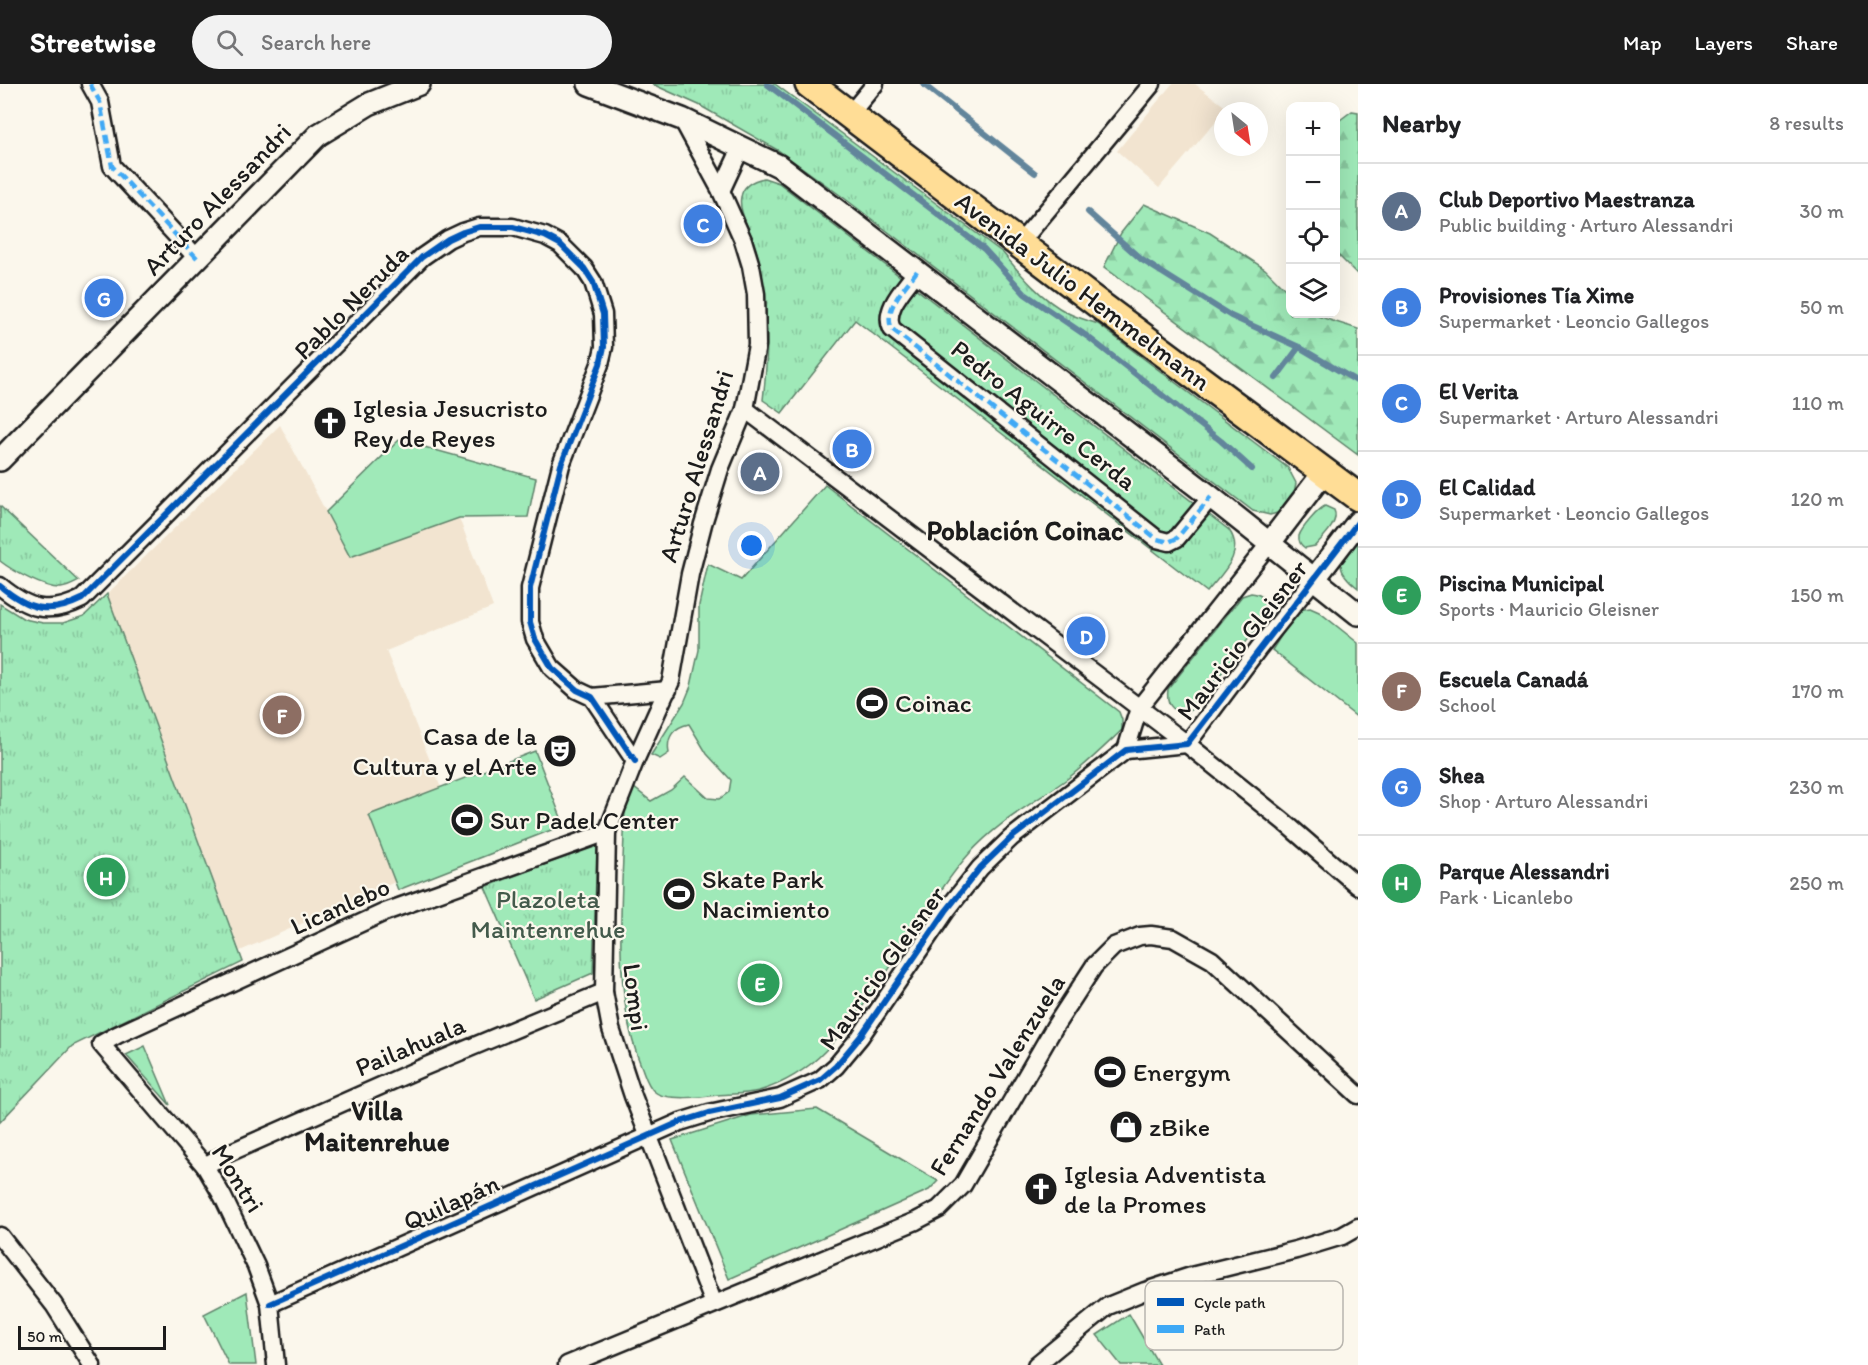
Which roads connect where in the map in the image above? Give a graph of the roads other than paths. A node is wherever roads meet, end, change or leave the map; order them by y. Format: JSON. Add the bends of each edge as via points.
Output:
{"nodes":[{"id":1,"x":90,"y":84,"type":"edge"},
{"id":2,"x":419,"y":84,"type":"edge"},
{"id":3,"x":589,"y":84,"type":"edge"},
{"id":4,"x":809,"y":84,"type":"edge"},
{"id":5,"x":875,"y":84,"type":"edge"},
{"id":6,"x":1152,"y":84,"type":"edge"},
{"id":7,"x":850,"y":114,"type":"junction"},
{"id":8,"x":682,"y":120,"type":"junction"},
{"id":9,"x":741,"y":148,"type":"junction"},
{"id":10,"x":721,"y":191,"type":"junction"},
{"id":11,"x":1020,"y":243,"type":"junction"},
{"id":12,"x":197,"y":258,"type":"junction"},
{"id":13,"x":917,"y":271,"type":"junction"},
{"id":14,"x":745,"y":409,"type":"junction"},
{"id":15,"x":0,"y":460,"type":"edge"},
{"id":16,"x":1324,"y":472,"type":"junction"},
{"id":17,"x":1211,"y":497,"type":"junction"},
{"id":18,"x":1358,"y":497,"type":"edge"},
{"id":19,"x":1358,"y":522,"type":"edge"},
{"id":20,"x":1269,"y":544,"type":"junction"},
{"id":21,"x":1315,"y":578,"type":"junction"},
{"id":22,"x":0,"y":586,"type":"edge"},
{"id":23,"x":1358,"y":614,"type":"edge"},
{"id":24,"x":668,"y":690,"type":"junction"},
{"id":25,"x":592,"y":697,"type":"junction"},
{"id":26,"x":1139,"y":708,"type":"junction"},
{"id":27,"x":1186,"y":744,"type":"junction"},
{"id":28,"x":1126,"y":750,"type":"junction"},
{"id":29,"x":636,"y":761,"type":"junction"},
{"id":30,"x":608,"y":832,"type":"junction"},
{"id":31,"x":1358,"y":886,"type":"edge"},
{"id":32,"x":604,"y":992,"type":"junction"},
{"id":33,"x":101,"y":1044,"type":"joint"},
{"id":34,"x":1358,"y":1095,"type":"edge"},
{"id":35,"x":648,"y":1136,"type":"junction"},
{"id":36,"x":205,"y":1166,"type":"junction"},
{"id":37,"x":1358,"y":1227,"type":"edge"},
{"id":38,"x":0,"y":1236,"type":"edge"},
{"id":39,"x":1176,"y":1281,"type":"edge"},
{"id":40,"x":1145,"y":1291,"type":"edge"},
{"id":41,"x":270,"y":1304,"type":"junction"},
{"id":42,"x":714,"y":1304,"type":"junction"},
{"id":43,"x":92,"y":1365,"type":"edge"},
{"id":44,"x":276,"y":1365,"type":"edge"},
{"id":45,"x":567,"y":1365,"type":"edge"},
{"id":46,"x":1036,"y":1365,"type":"edge"}],
"edges":[{"from":1,"to":12,"type":"street","via":[[100,102],[112,166]]},
{"from":2,"to":12,"type":"street","name":"Arturo Alessandri","via":[[369,104],[318,135]]},
{"from":3,"to":8,"type":"street"},
{"from":4,"to":7,"type":"highway","name":"Avenida Julio Hemmelmann"},
{"from":5,"to":7,"type":"street"},
{"from":6,"to":11,"type":"street"},
{"from":7,"to":11,"type":"highway","name":"Avenida Julio Hemmelmann"},
{"from":8,"to":9,"type":"street","name":"Pedro Aguirre Cerda"},
{"from":8,"to":10,"type":"street","name":"Arturo Alessandri"},
{"from":9,"to":10,"type":"street"},
{"from":9,"to":13,"type":"street","name":"Pedro Aguirre Cerda","via":[[779,166]]},
{"from":10,"to":14,"type":"street","name":"Arturo Alessandri","via":[[751,266],[756,294],[757,345]]},
{"from":11,"to":16,"type":"highway","name":"Avenida Julio Hemmelmann"},
{"from":12,"to":15,"type":"street","name":"Arturo Alessandri"},
{"from":13,"to":17,"type":"street","name":"Pedro Aguirre Cerda"},
{"from":13,"to":17,"type":"street","name":"Pedro Aguirre Cerda","via":[[890,310],[892,329],[1157,539],[1169,542],[1177,538]]},
{"from":14,"to":24,"type":"street","name":"Arturo Alessandri","via":[[703,524]]},
{"from":14,"to":26,"type":"street"},
{"from":16,"to":18,"type":"highway","name":"Avenida Julio Hemmelmann"},
{"from":16,"to":20,"type":"street","name":"Mauricio Gleisner"},
{"from":17,"to":20,"type":"street","name":"Pedro Aguirre Cerda"},
{"from":19,"to":21,"type":"street","name":"Mauricio Gleisner"},
{"from":20,"to":21,"type":"street","name":"Pedro Aguirre Cerda"},
{"from":20,"to":26,"type":"street","name":"Mauricio Gleisner"},
{"from":21,"to":23,"type":"street","name":"Pedro Aguirre Cerda"},
{"from":21,"to":27,"type":"street","name":"Mauricio Gleisner"},
{"from":22,"to":25,"type":"street","name":"Pablo Neruda","via":[[16,599],[39,608],[62,608],[82,599],[422,257],[463,232],[479,227],[513,227],[545,236],[572,255],[593,282],[603,314],[600,364],[561,465],[529,605],[535,639],[547,661],[564,680]]},
{"from":24,"to":25,"type":"street"},
{"from":24,"to":29,"type":"street","name":"Lompi"},
{"from":25,"to":29,"type":"street","name":"Pablo Neruda"},
{"from":26,"to":27,"type":"street"},
{"from":26,"to":28,"type":"street","name":"Mauricio Gleisner"},
{"from":27,"to":28,"type":"street","name":"Mauricio Gleisner"},
{"from":27,"to":31,"type":"street"},
{"from":28,"to":35,"type":"street","name":"Mauricio Gleisner","via":[[1011,838],[980,868],[946,910],[860,1037],[820,1080],[780,1098],[709,1113]]},
{"from":29,"to":30,"type":"street","name":"Lompi"},
{"from":30,"to":32,"type":"street","name":"Lompi"},
{"from":30,"to":33,"type":"street","name":"Licanlebo","via":[[385,912]]},
{"from":32,"to":35,"type":"street","name":"Lompi","via":[[611,1029]]},
{"from":32,"to":36,"type":"street","name":"Pailahuala","via":[[419,1069]]},
{"from":33,"to":36,"type":"street","name":"Montri"},
{"from":34,"to":42,"type":"street","name":"Fernando Valenzuela","via":[[1212,960],[1173,938],[1151,935],[1126,940],[1094,966],[963,1185],[939,1209]]},
{"from":35,"to":41,"type":"street","name":"Quilapán"},
{"from":35,"to":42,"type":"street","name":"Lompi"},
{"from":36,"to":41,"type":"street","name":"Montri","via":[[240,1229]]},
{"from":37,"to":39,"type":"street","via":[[1296,1250]]},
{"from":38,"to":43,"type":"street","via":[[54,1305]]},
{"from":40,"to":46,"type":"street","via":[[1108,1306]]},
{"from":41,"to":44,"type":"street","name":"Montri"},
{"from":42,"to":45,"type":"street","name":"Fernando Valenzuela"}]}
